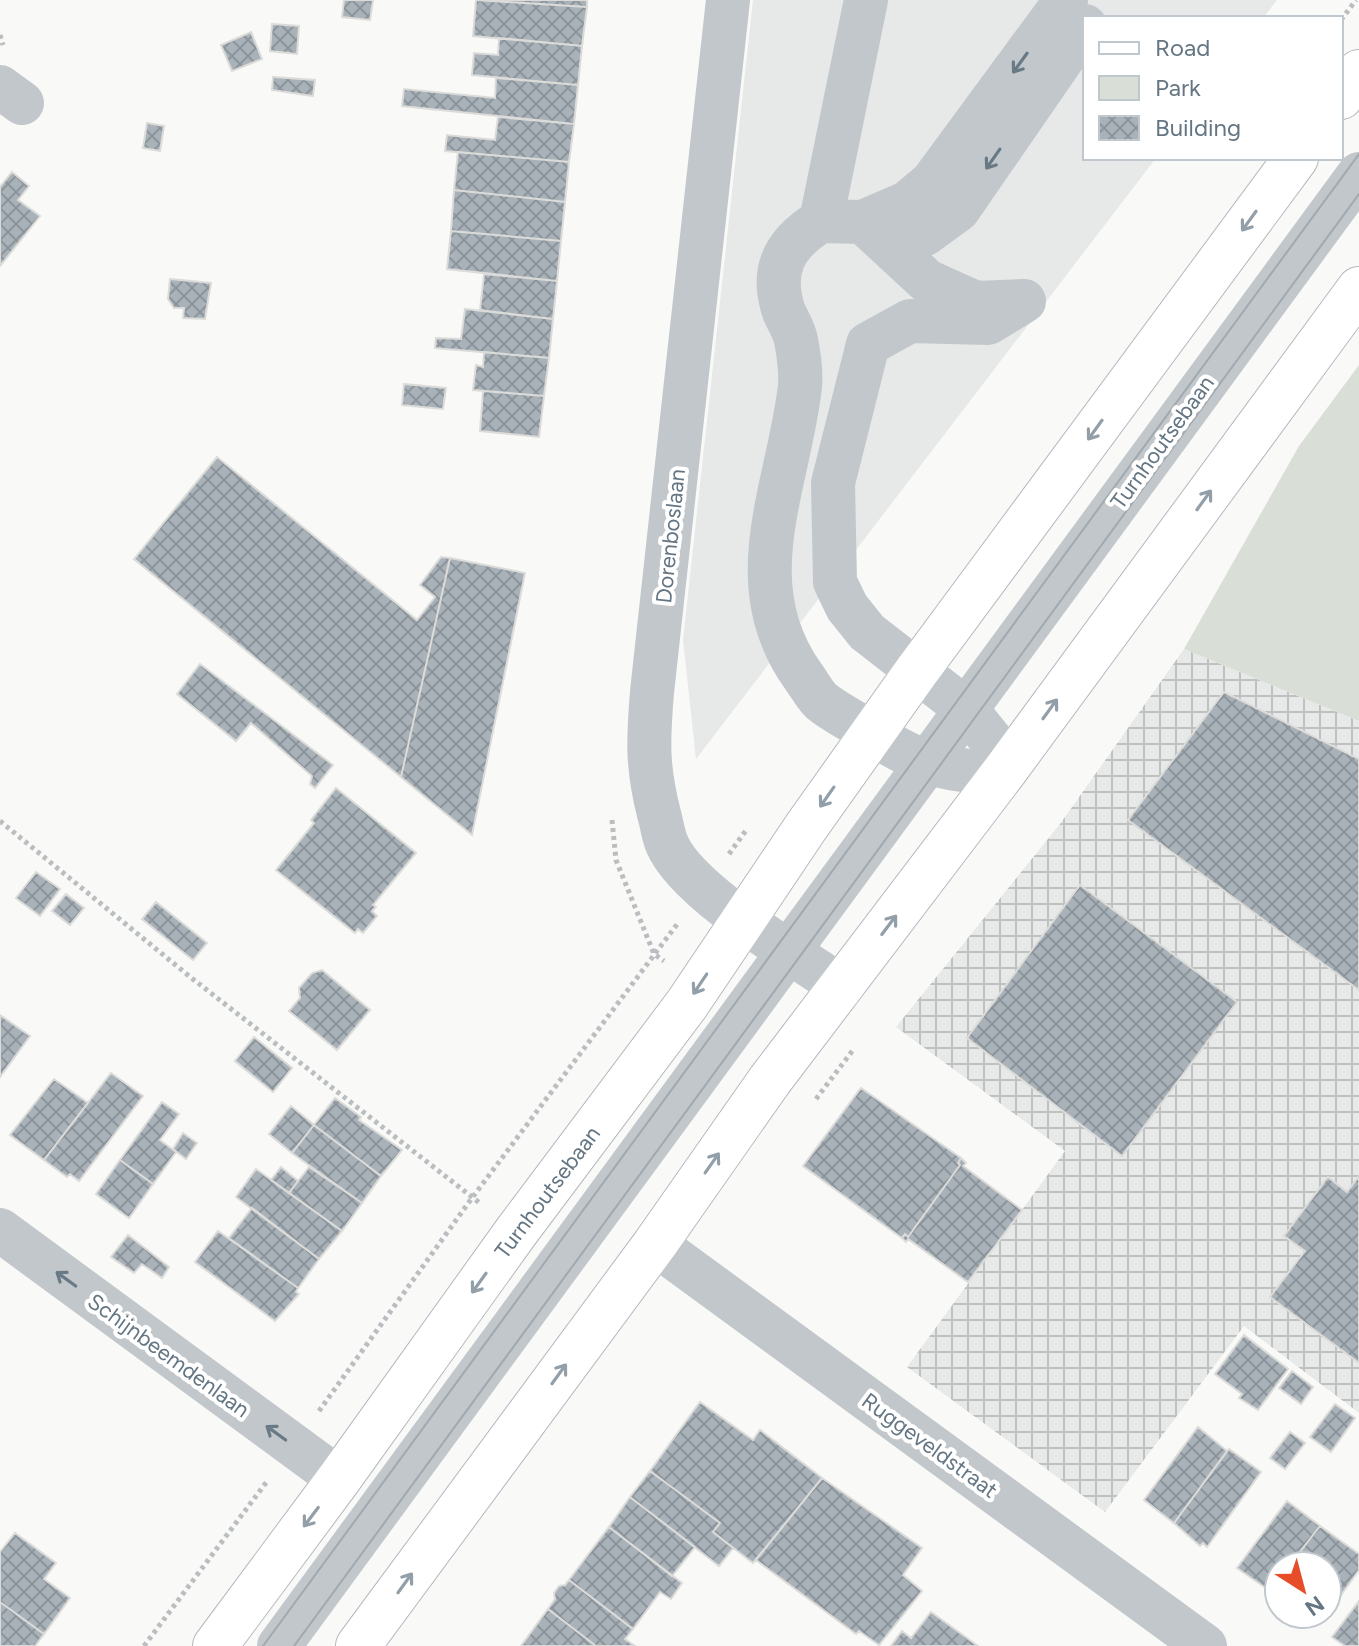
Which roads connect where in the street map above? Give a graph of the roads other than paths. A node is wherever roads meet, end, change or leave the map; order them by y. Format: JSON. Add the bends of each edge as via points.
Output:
{"nodes":[{"id":1,"x":728,"y":0,"type":"edge"},
{"id":2,"x":866,"y":0,"type":"edge"},
{"id":3,"x":1066,"y":0,"type":"edge"},
{"id":4,"x":1083,"y":29,"type":"edge"},
{"id":5,"x":1359,"y":72,"type":"edge"},
{"id":6,"x":1343,"y":94,"type":"edge"},
{"id":7,"x":1295,"y":160,"type":"edge"},
{"id":8,"x":1359,"y":174,"type":"edge"},
{"id":9,"x":858,"y":230,"type":"junction"},
{"id":10,"x":1359,"y":289,"type":"edge"},
{"id":11,"x":916,"y":672,"type":"junction"},
{"id":12,"x":966,"y":709,"type":"junction"},
{"id":13,"x":872,"y":734,"type":"junction"},
{"id":14,"x":927,"y":762,"type":"junction"},
{"id":15,"x":1004,"y":772,"type":"junction"},
{"id":16,"x":743,"y":919,"type":"junction"},
{"id":17,"x":789,"y":950,"type":"junction"},
{"id":18,"x":842,"y":987,"type":"junction"},
{"id":19,"x":0,"y":1230,"type":"edge"},
{"id":20,"x":655,"y":1244,"type":"junction"},
{"id":21,"x":339,"y":1479,"type":"junction"},
{"id":22,"x":215,"y":1646,"type":"edge"},
{"id":23,"x":279,"y":1646,"type":"edge"},
{"id":24,"x":358,"y":1646,"type":"edge"},
{"id":25,"x":1205,"y":1646,"type":"edge"}],
"edges":[{"from":1,"to":16,"type":"street","name":"Dorenboslaan","via":[[648,743],[650,778],[667,844],[703,890]]},
{"from":2,"to":9,"type":"street"},
{"from":3,"to":9,"type":"street","one_way":true,"via":[[932,182],[907,203]]},
{"from":4,"to":9,"type":"street","one_way":true,"via":[[958,210],[925,234]]},
{"from":5,"to":6,"type":"main road"},
{"from":7,"to":11,"type":"main road","name":"Turnhoutsebaan","one_way":true},
{"from":8,"to":12,"type":"street","name":"Turnhoutsebaan"},
{"from":9,"to":11,"type":"street","via":[[927,281],[976,303],[1024,301],[988,323],[910,321],[868,344],[833,483],[835,582],[867,632]]},
{"from":9,"to":13,"type":"street","via":[[802,233],[780,263],[777,287],[796,338],[800,392],[769,572],[773,614],[788,655],[821,700]]},
{"from":15,"to":10,"type":"main road","one_way":true},
{"from":11,"to":12,"type":"street"},
{"from":11,"to":13,"type":"main road","name":"Turnhoutsebaan"},
{"from":12,"to":14,"type":"street","name":"Turnhoutsebaan"},
{"from":12,"to":15,"type":"street","via":[[992,741]]},
{"from":13,"to":14,"type":"street"},
{"from":13,"to":16,"type":"main road","name":"Turnhoutsebaan","one_way":true},
{"from":14,"to":15,"type":"street","via":[[965,772]]},
{"from":14,"to":17,"type":"street","name":"Turnhoutsebaan"},
{"from":18,"to":15,"type":"main road","one_way":true},
{"from":16,"to":17,"type":"street","name":"Dorenboslaan"},
{"from":16,"to":21,"type":"main road","name":"Turnhoutsebaan","one_way":true,"via":[[687,1004]]},
{"from":17,"to":18,"type":"street","name":"Dorenboslaan"},
{"from":17,"to":23,"type":"street","name":"Turnhoutsebaan"},
{"from":20,"to":18,"type":"main road","one_way":true},
{"from":21,"to":19,"type":"street","name":"Schijnbeemdenlaan","one_way":true},
{"from":24,"to":20,"type":"main road","one_way":true},
{"from":20,"to":25,"type":"street","name":"Ruggeveldstraat"},
{"from":21,"to":22,"type":"main road","name":"Turnhoutsebaan","one_way":true}]}
